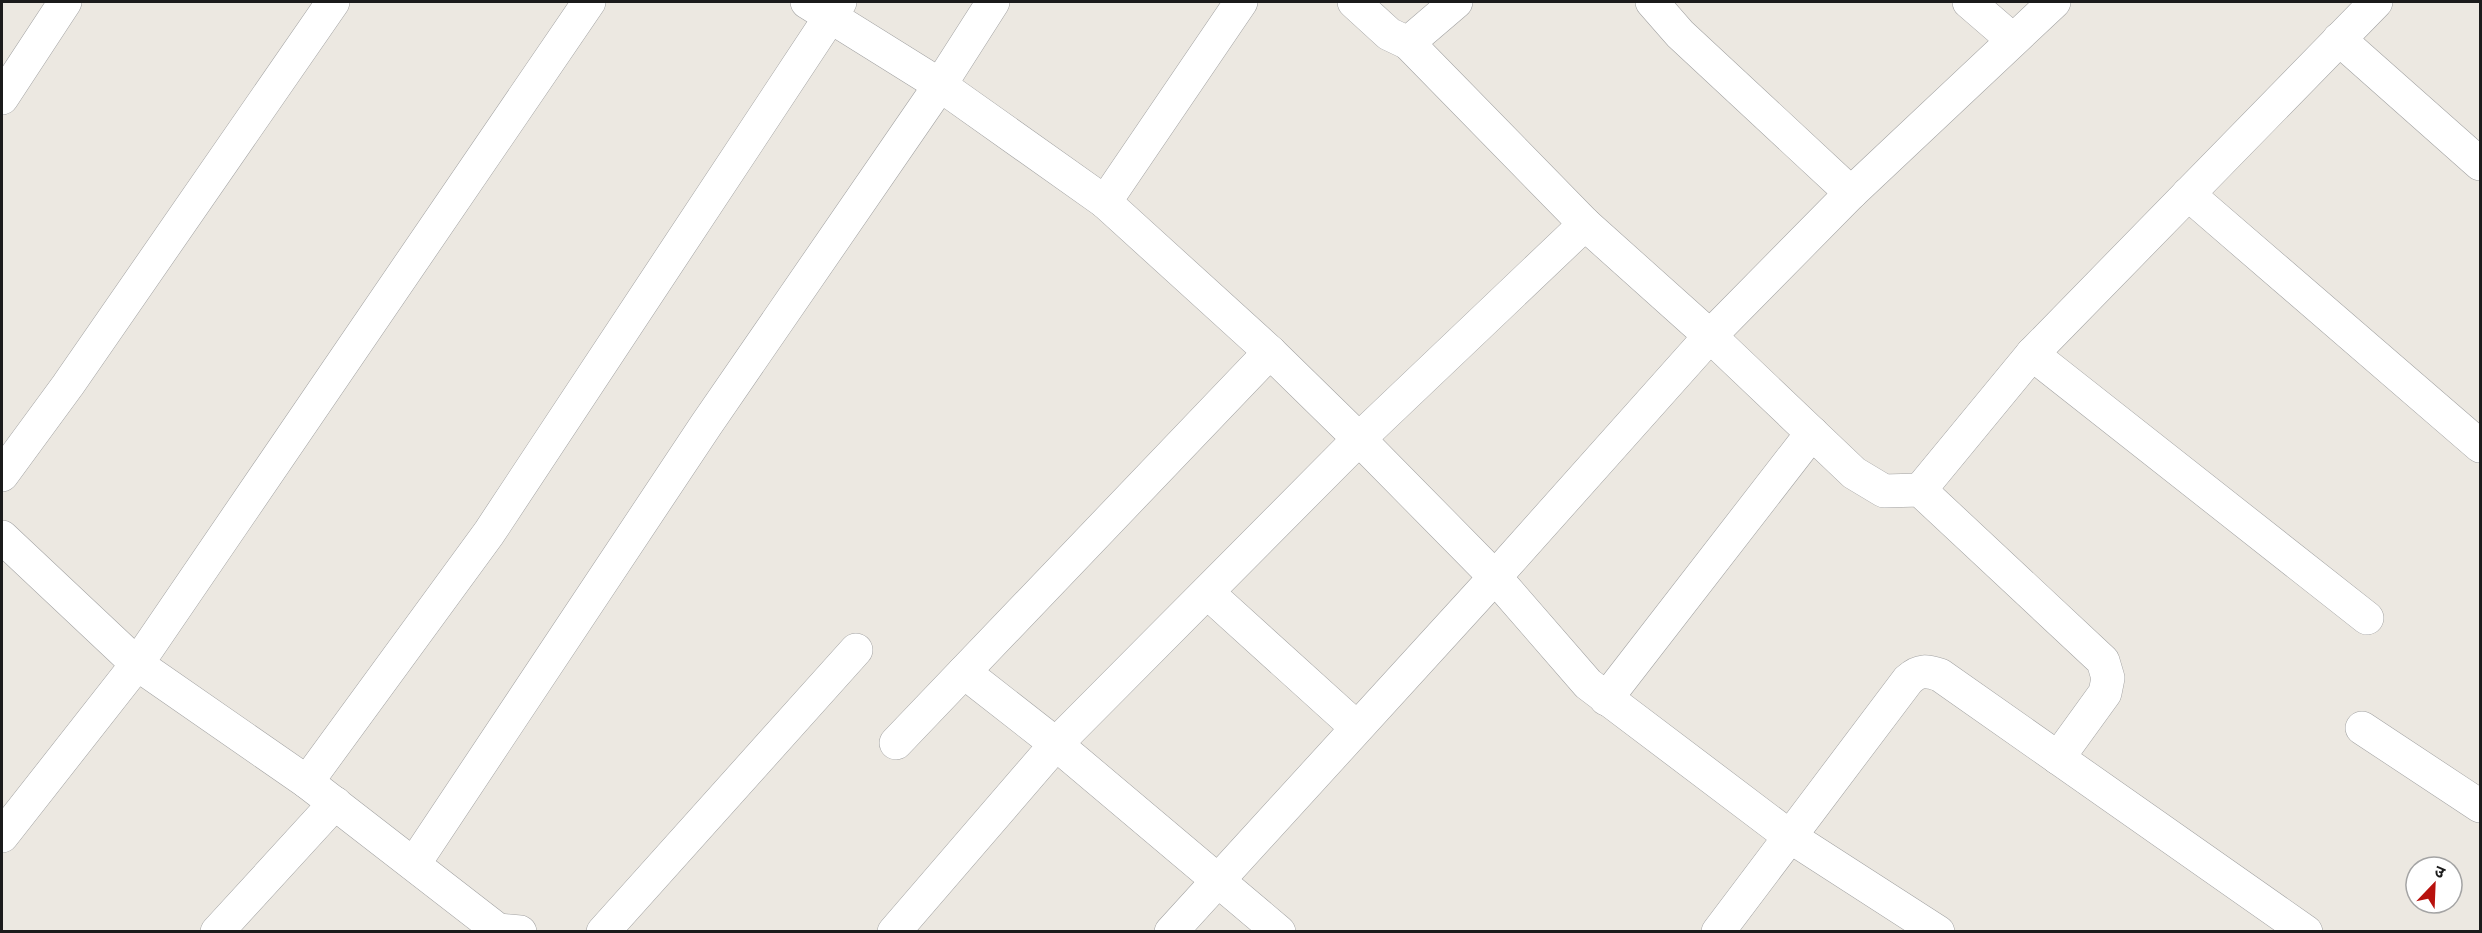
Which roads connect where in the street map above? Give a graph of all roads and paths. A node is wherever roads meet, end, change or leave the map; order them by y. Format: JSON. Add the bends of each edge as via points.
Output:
{"nodes":[{"id":1,"x":65,"y":2,"type":"edge"},
{"id":2,"x":333,"y":2,"type":"edge"},
{"id":3,"x":589,"y":2,"type":"edge"},
{"id":4,"x":993,"y":2,"type":"edge"},
{"id":5,"x":1241,"y":2,"type":"edge"},
{"id":6,"x":1354,"y":2,"type":"edge"},
{"id":7,"x":1456,"y":2,"type":"edge"},
{"id":8,"x":1652,"y":2,"type":"edge"},
{"id":9,"x":1969,"y":2,"type":"edge"},
{"id":10,"x":2054,"y":2,"type":"edge"},
{"id":11,"x":2376,"y":2,"type":"edge"},
{"id":12,"x":826,"y":6,"type":"edge"},
{"id":13,"x":2339,"y":39,"type":"junction"},
{"id":14,"x":2013,"y":40,"type":"junction"},
{"id":15,"x":1408,"y":43,"type":"junction"},
{"id":16,"x":940,"y":85,"type":"junction"},
{"id":17,"x":2,"y":98,"type":"edge"},
{"id":18,"x":2481,"y":164,"type":"edge"},
{"id":19,"x":1851,"y":193,"type":"junction"},
{"id":20,"x":2188,"y":194,"type":"junction"},
{"id":21,"x":1105,"y":202,"type":"junction"},
{"id":22,"x":1585,"y":224,"type":"junction"},
{"id":23,"x":1710,"y":336,"type":"junction"},
{"id":24,"x":1270,"y":352,"type":"junction"},
{"id":25,"x":2032,"y":354,"type":"junction"},
{"id":26,"x":1812,"y":433,"type":"junction"},
{"id":27,"x":1359,"y":439,"type":"junction"},
{"id":28,"x":2481,"y":446,"type":"edge"},
{"id":29,"x":2,"y":475,"type":"edge"},
{"id":30,"x":1920,"y":490,"type":"junction"},
{"id":31,"x":2,"y":537,"type":"edge"},
{"id":32,"x":1495,"y":577,"type":"junction"},
{"id":33,"x":1208,"y":593,"type":"junction"},
{"id":34,"x":2367,"y":618,"type":"dead end"},
{"id":35,"x":856,"y":650,"type":"dead end"},
{"id":36,"x":137,"y":664,"type":"junction"},
{"id":37,"x":964,"y":672,"type":"junction"},
{"id":38,"x":1606,"y":699,"type":"junction"},
{"id":39,"x":1356,"y":727,"type":"junction"},
{"id":40,"x":2362,"y":728,"type":"dead end"},
{"id":41,"x":897,"y":743,"type":"dead end"},
{"id":42,"x":1056,"y":744,"type":"junction"},
{"id":43,"x":2058,"y":758,"type":"junction"},
{"id":44,"x":307,"y":782,"type":"junction"},
{"id":45,"x":335,"y":803,"type":"junction"},
{"id":46,"x":2481,"y":807,"type":"edge"},
{"id":47,"x":2,"y":836,"type":"edge"},
{"id":48,"x":1789,"y":836,"type":"junction"},
{"id":49,"x":414,"y":864,"type":"junction"},
{"id":50,"x":1217,"y":880,"type":"junction"},
{"id":51,"x":505,"y":931,"type":"edge"},
{"id":52,"x":217,"y":932,"type":"edge"},
{"id":53,"x":603,"y":932,"type":"edge"},
{"id":54,"x":894,"y":932,"type":"edge"},
{"id":55,"x":1171,"y":932,"type":"edge"},
{"id":56,"x":1279,"y":932,"type":"edge"},
{"id":57,"x":1718,"y":932,"type":"edge"},
{"id":58,"x":1938,"y":932,"type":"edge"},
{"id":59,"x":2306,"y":932,"type":"edge"}],
"edges":[{"from":1,"to":17,"type":"street"},
{"from":2,"to":29,"type":"street"},
{"from":3,"to":36,"type":"street"},
{"from":4,"to":16,"type":"street"},
{"from":5,"to":21,"type":"street"},
{"from":6,"to":15,"type":"street","via":[[1389,34]]},
{"from":7,"to":15,"type":"street"},
{"from":8,"to":19,"type":"street","via":[[1680,34]]},
{"from":9,"to":14,"type":"street"},
{"from":10,"to":14,"type":"street"},
{"from":11,"to":13,"type":"street"},
{"from":12,"to":16,"type":"street"},
{"from":12,"to":44,"type":"street","via":[[489,533]]},
{"from":13,"to":18,"type":"street"},
{"from":13,"to":20,"type":"street"},
{"from":14,"to":19,"type":"street"},
{"from":15,"to":22,"type":"street"},
{"from":16,"to":21,"type":"street"},
{"from":16,"to":49,"type":"street","via":[[706,425]]},
{"from":19,"to":23,"type":"street"},
{"from":20,"to":25,"type":"street"},
{"from":20,"to":28,"type":"street"},
{"from":21,"to":24,"type":"street"},
{"from":22,"to":23,"type":"street"},
{"from":22,"to":27,"type":"street"},
{"from":23,"to":26,"type":"street"},
{"from":23,"to":32,"type":"street"},
{"from":24,"to":27,"type":"street"},
{"from":24,"to":37,"type":"street"},
{"from":25,"to":30,"type":"street"},
{"from":25,"to":34,"type":"street"},
{"from":26,"to":30,"type":"street","via":[[1868,483],[1884,491]]},
{"from":26,"to":38,"type":"street"},
{"from":27,"to":32,"type":"street"},
{"from":27,"to":33,"type":"street"},
{"from":30,"to":43,"type":"street","via":[[2103,661],[2108,678],[2106,693]]},
{"from":31,"to":36,"type":"street"},
{"from":32,"to":38,"type":"street","via":[[1588,684]]},
{"from":32,"to":39,"type":"street"},
{"from":33,"to":39,"type":"street"},
{"from":33,"to":42,"type":"street"},
{"from":35,"to":53,"type":"street"},
{"from":36,"to":44,"type":"street"},
{"from":36,"to":47,"type":"street"},
{"from":37,"to":41,"type":"street"},
{"from":37,"to":42,"type":"street"},
{"from":38,"to":48,"type":"street"},
{"from":39,"to":50,"type":"street"},
{"from":40,"to":46,"type":"street"},
{"from":42,"to":50,"type":"street"},
{"from":42,"to":54,"type":"street"},
{"from":43,"to":48,"type":"street","via":[[1940,675],[1925,670],[1916,673]]},
{"from":43,"to":59,"type":"street"},
{"from":44,"to":45,"type":"street"},
{"from":45,"to":49,"type":"street"},
{"from":45,"to":52,"type":"street"},
{"from":48,"to":57,"type":"street"},
{"from":48,"to":58,"type":"street"},
{"from":49,"to":51,"type":"street"},
{"from":50,"to":55,"type":"street"},
{"from":50,"to":56,"type":"street"}]}
